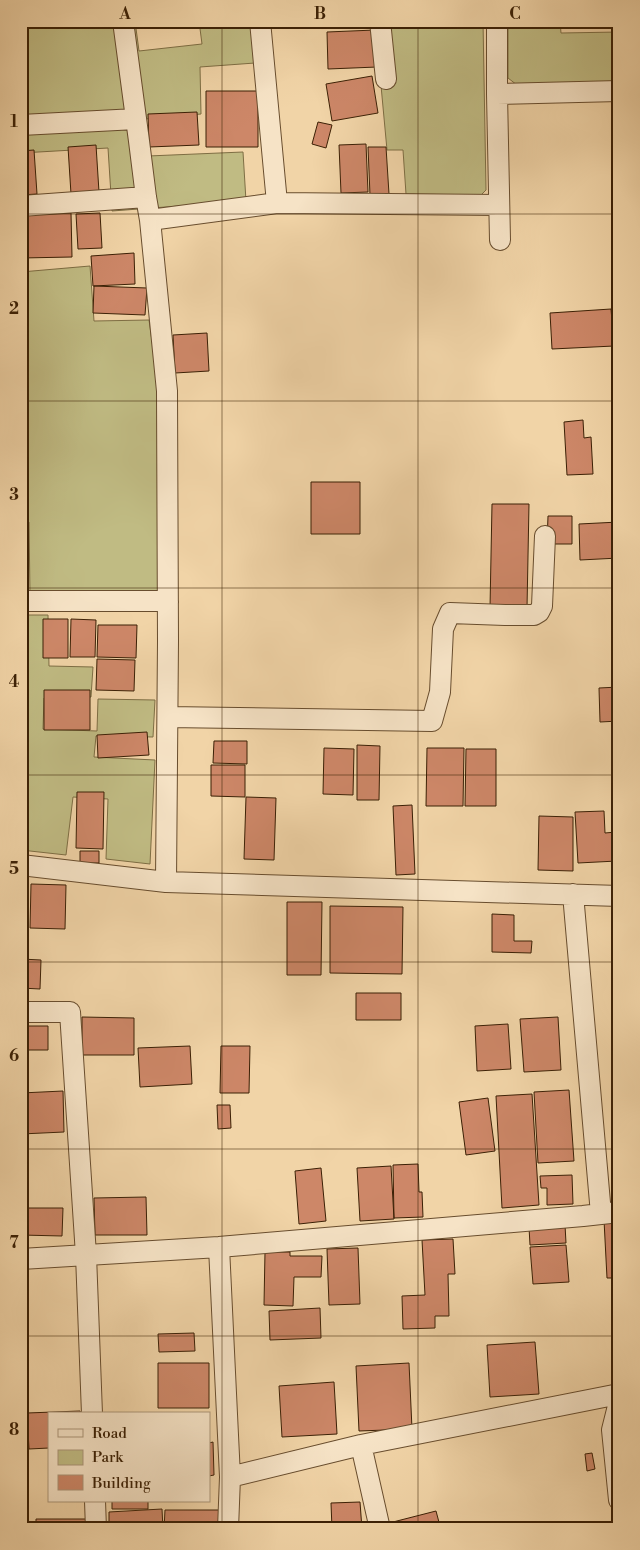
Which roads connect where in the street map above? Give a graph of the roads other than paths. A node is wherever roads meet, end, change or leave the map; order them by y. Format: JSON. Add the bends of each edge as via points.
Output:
{"nodes":[{"id":1,"x":123,"y":21,"type":"edge"},
{"id":2,"x":260,"y":21,"type":"edge"},
{"id":3,"x":380,"y":21,"type":"edge"},
{"id":4,"x":497,"y":21,"type":"edge"},
{"id":5,"x":386,"y":79,"type":"dead end"},
{"id":6,"x":619,"y":91,"type":"edge"},
{"id":7,"x":497,"y":94,"type":"junction"},
{"id":8,"x":136,"y":118,"type":"junction"},
{"id":9,"x":21,"y":125,"type":"edge"},
{"id":10,"x":146,"y":197,"type":"junction"},
{"id":11,"x":277,"y":203,"type":"junction"},
{"id":12,"x":499,"y":205,"type":"junction"},
{"id":13,"x":21,"y":206,"type":"edge"},
{"id":14,"x":150,"y":220,"type":"junction"},
{"id":15,"x":500,"y":240,"type":"dead end"},
{"id":16,"x":544,"y":536,"type":"dead end"},
{"id":17,"x":21,"y":601,"type":"edge"},
{"id":18,"x":168,"y":602,"type":"junction"},
{"id":19,"x":168,"y":717,"type":"junction"},
{"id":20,"x":21,"y":865,"type":"edge"},
{"id":21,"x":166,"y":882,"type":"junction"},
{"id":22,"x":573,"y":894,"type":"junction"},
{"id":23,"x":619,"y":896,"type":"edge"},
{"id":24,"x":21,"y":1012,"type":"edge"},
{"id":25,"x":610,"y":1213,"type":"edge"},
{"id":26,"x":218,"y":1247,"type":"junction"},
{"id":27,"x":86,"y":1255,"type":"junction"},
{"id":28,"x":21,"y":1259,"type":"edge"},
{"id":29,"x":619,"y":1394,"type":"edge"},
{"id":30,"x":619,"y":1402,"type":"edge"},
{"id":31,"x":92,"y":1412,"type":"edge"},
{"id":32,"x":361,"y":1445,"type":"junction"},
{"id":33,"x":230,"y":1477,"type":"junction"},
{"id":34,"x":619,"y":1500,"type":"edge"},
{"id":35,"x":95,"y":1502,"type":"edge"},
{"id":36,"x":96,"y":1529,"type":"edge"},
{"id":37,"x":228,"y":1529,"type":"edge"},
{"id":38,"x":380,"y":1529,"type":"edge"}],
"edges":[{"from":1,"to":8,"type":"street"},
{"from":2,"to":11,"type":"street"},
{"from":3,"to":5,"type":"street"},
{"from":4,"to":7,"type":"street"},
{"from":6,"to":7,"type":"street"},
{"from":7,"to":12,"type":"street"},
{"from":8,"to":9,"type":"street"},
{"from":8,"to":10,"type":"street"},
{"from":10,"to":13,"type":"street"},
{"from":10,"to":14,"type":"street"},
{"from":11,"to":12,"type":"street"},
{"from":11,"to":14,"type":"street"},
{"from":12,"to":15,"type":"street"},
{"from":14,"to":18,"type":"street","via":[[167,391]]},
{"from":16,"to":19,"type":"street","via":[[542,606],[539,612],[505,616],[450,613],[443,629],[440,692],[432,721]]},
{"from":17,"to":18,"type":"street"},
{"from":18,"to":19,"type":"street"},
{"from":19,"to":21,"type":"street"},
{"from":20,"to":21,"type":"street"},
{"from":21,"to":22,"type":"street"},
{"from":22,"to":23,"type":"street"},
{"from":22,"to":25,"type":"street"},
{"from":24,"to":27,"type":"street","via":[[70,1012]]},
{"from":25,"to":26,"type":"street"},
{"from":26,"to":27,"type":"street"},
{"from":26,"to":33,"type":"street"},
{"from":27,"to":28,"type":"street"},
{"from":27,"to":31,"type":"street"},
{"from":29,"to":32,"type":"street"},
{"from":30,"to":34,"type":"street","via":[[612,1430]]},
{"from":32,"to":33,"type":"street"},
{"from":32,"to":38,"type":"street"},
{"from":33,"to":37,"type":"street"},
{"from":35,"to":36,"type":"street"}]}
